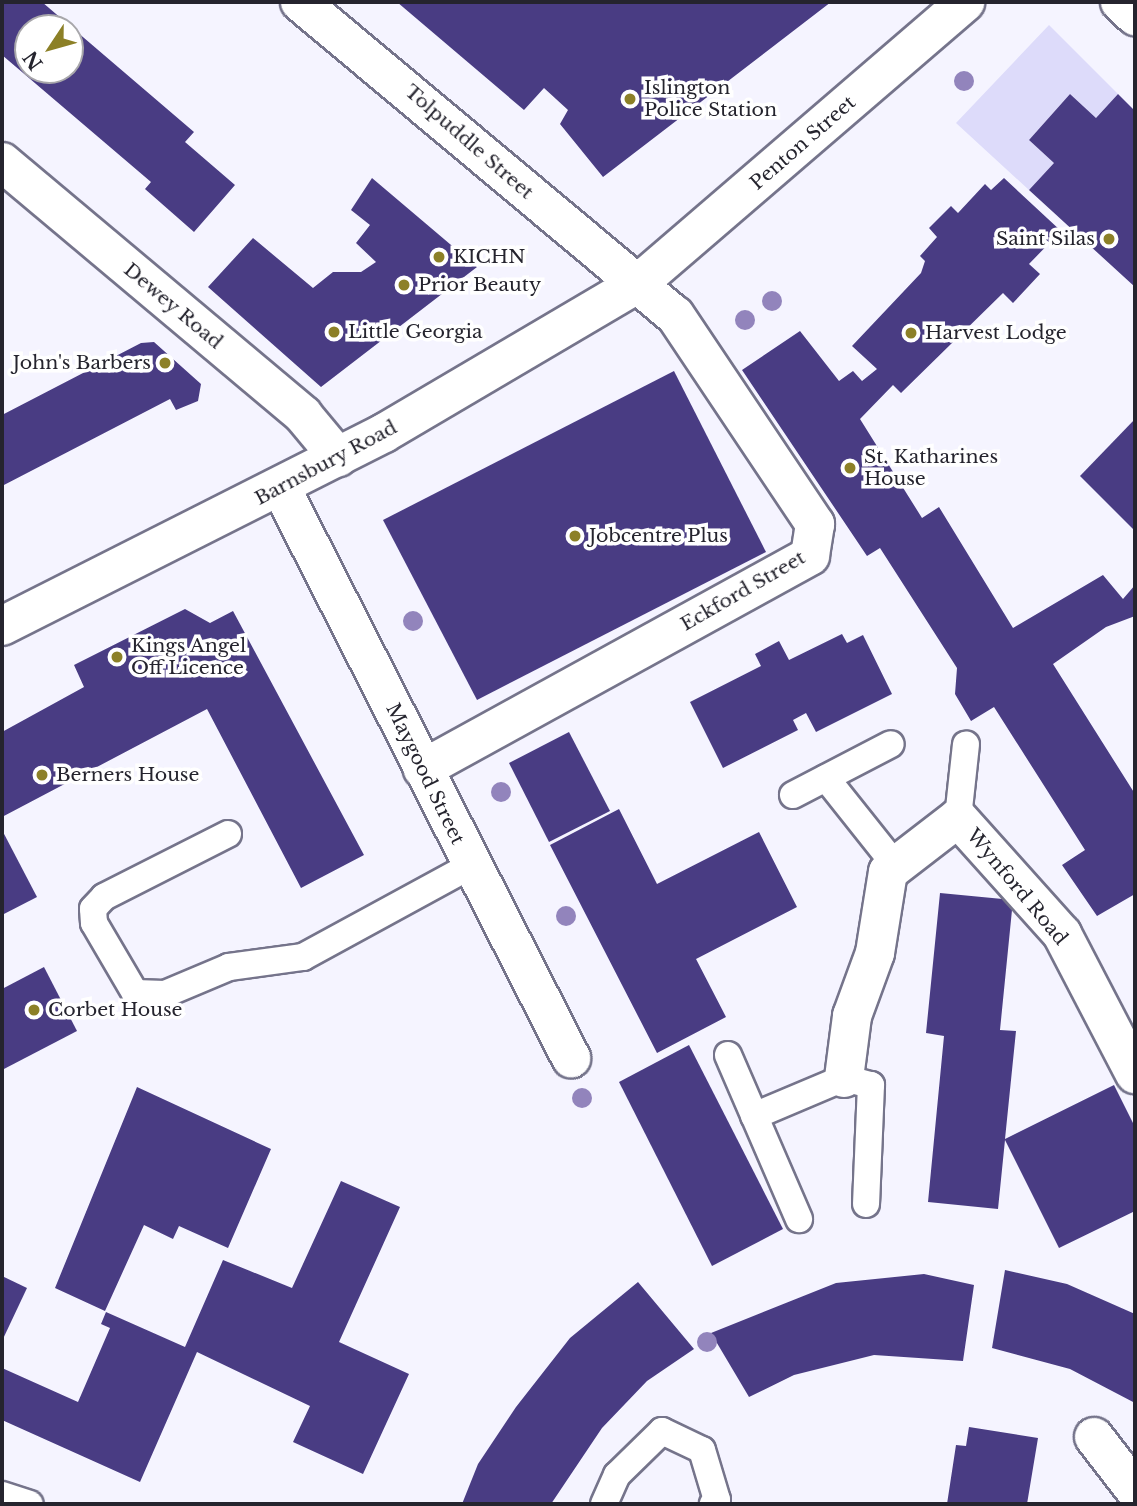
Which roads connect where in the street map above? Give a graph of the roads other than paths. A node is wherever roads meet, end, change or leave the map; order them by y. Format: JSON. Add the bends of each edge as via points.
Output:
{"nodes":[{"id":1,"x":300,"y":2,"type":"edge"},
{"id":2,"x":965,"y":2,"type":"edge"},
{"id":3,"x":1120,"y":2,"type":"edge"},
{"id":4,"x":1135,"y":16,"type":"edge"},
{"id":5,"x":3,"y":165,"type":"edge"},
{"id":6,"x":640,"y":282,"type":"junction"},
{"id":7,"x":338,"y":457,"type":"junction"},
{"id":8,"x":281,"y":488,"type":"junction"},
{"id":9,"x":2,"y":626,"type":"edge"},
{"id":10,"x":891,"y":744,"type":"dead end"},
{"id":11,"x":966,"y":744,"type":"dead end"},
{"id":12,"x":423,"y":769,"type":"junction"},
{"id":13,"x":826,"y":778,"type":"junction"},
{"id":14,"x":793,"y":795,"type":"dead end"},
{"id":15,"x":958,"y":818,"type":"junction"},
{"id":16,"x":228,"y":834,"type":"dead end"},
{"id":17,"x":470,"y":866,"type":"junction"},
{"id":18,"x":897,"y":866,"type":"junction"},
{"id":19,"x":728,"y":1055,"type":"dead end"},
{"id":20,"x":571,"y":1058,"type":"dead end"},
{"id":21,"x":1135,"y":1074,"type":"edge"},
{"id":22,"x":845,"y":1078,"type":"junction"},
{"id":23,"x":754,"y":1116,"type":"junction"},
{"id":24,"x":866,"y":1204,"type":"dead end"},
{"id":25,"x":799,"y":1219,"type":"dead end"},
{"id":26,"x":1094,"y":1437,"type":"dead end"},
{"id":27,"x":1135,"y":1490,"type":"edge"},
{"id":28,"x":2,"y":1495,"type":"edge"},
{"id":29,"x":30,"y":1504,"type":"edge"},
{"id":30,"x":604,"y":1504,"type":"edge"},
{"id":31,"x":713,"y":1504,"type":"edge"}],
"edges":[{"from":1,"to":6,"type":"street","name":"Tolpuddle Street"},
{"from":2,"to":6,"type":"street","name":"Penton Street"},
{"from":3,"to":4,"type":"street"},
{"from":5,"to":7,"type":"street","name":"Dewey Road","via":[[303,415]]},
{"from":6,"to":7,"type":"street","name":"Barnsbury Road"},
{"from":6,"to":12,"type":"street","name":"Eckford Street","via":[[710,359],[815,524],[810,556]]},
{"from":7,"to":8,"type":"street","name":"Barnsbury Road"},
{"from":8,"to":9,"type":"street","name":"Barnsbury Road"},
{"from":8,"to":12,"type":"street","name":"Maygood Street"},
{"from":10,"to":13,"type":"lane"},
{"from":11,"to":15,"type":"lane"},
{"from":12,"to":17,"type":"street","name":"Maygood Street"},
{"from":13,"to":14,"type":"lane"},
{"from":13,"to":18,"type":"lane"},
{"from":15,"to":18,"type":"street","name":"Wynford Road"},
{"from":15,"to":21,"type":"street","name":"Wynford Road","via":[[1062,934]]},
{"from":16,"to":17,"type":"lane","via":[[104,897],[93,909],[94,923],[135,993],[166,994],[229,967],[303,957]]},
{"from":17,"to":20,"type":"street","name":"Maygood Street"},
{"from":18,"to":22,"type":"street","name":"Wynford Road","via":[[888,872],[875,953],[852,1016]]},
{"from":19,"to":23,"type":"lane"},
{"from":22,"to":23,"type":"lane"},
{"from":22,"to":24,"type":"lane","via":[[871,1085]]},
{"from":23,"to":25,"type":"lane"},
{"from":26,"to":27,"type":"street"},
{"from":28,"to":29,"type":"lane"},
{"from":30,"to":31,"type":"lane","via":[[617,1475],[662,1431],[702,1450],[717,1500]]}]}
